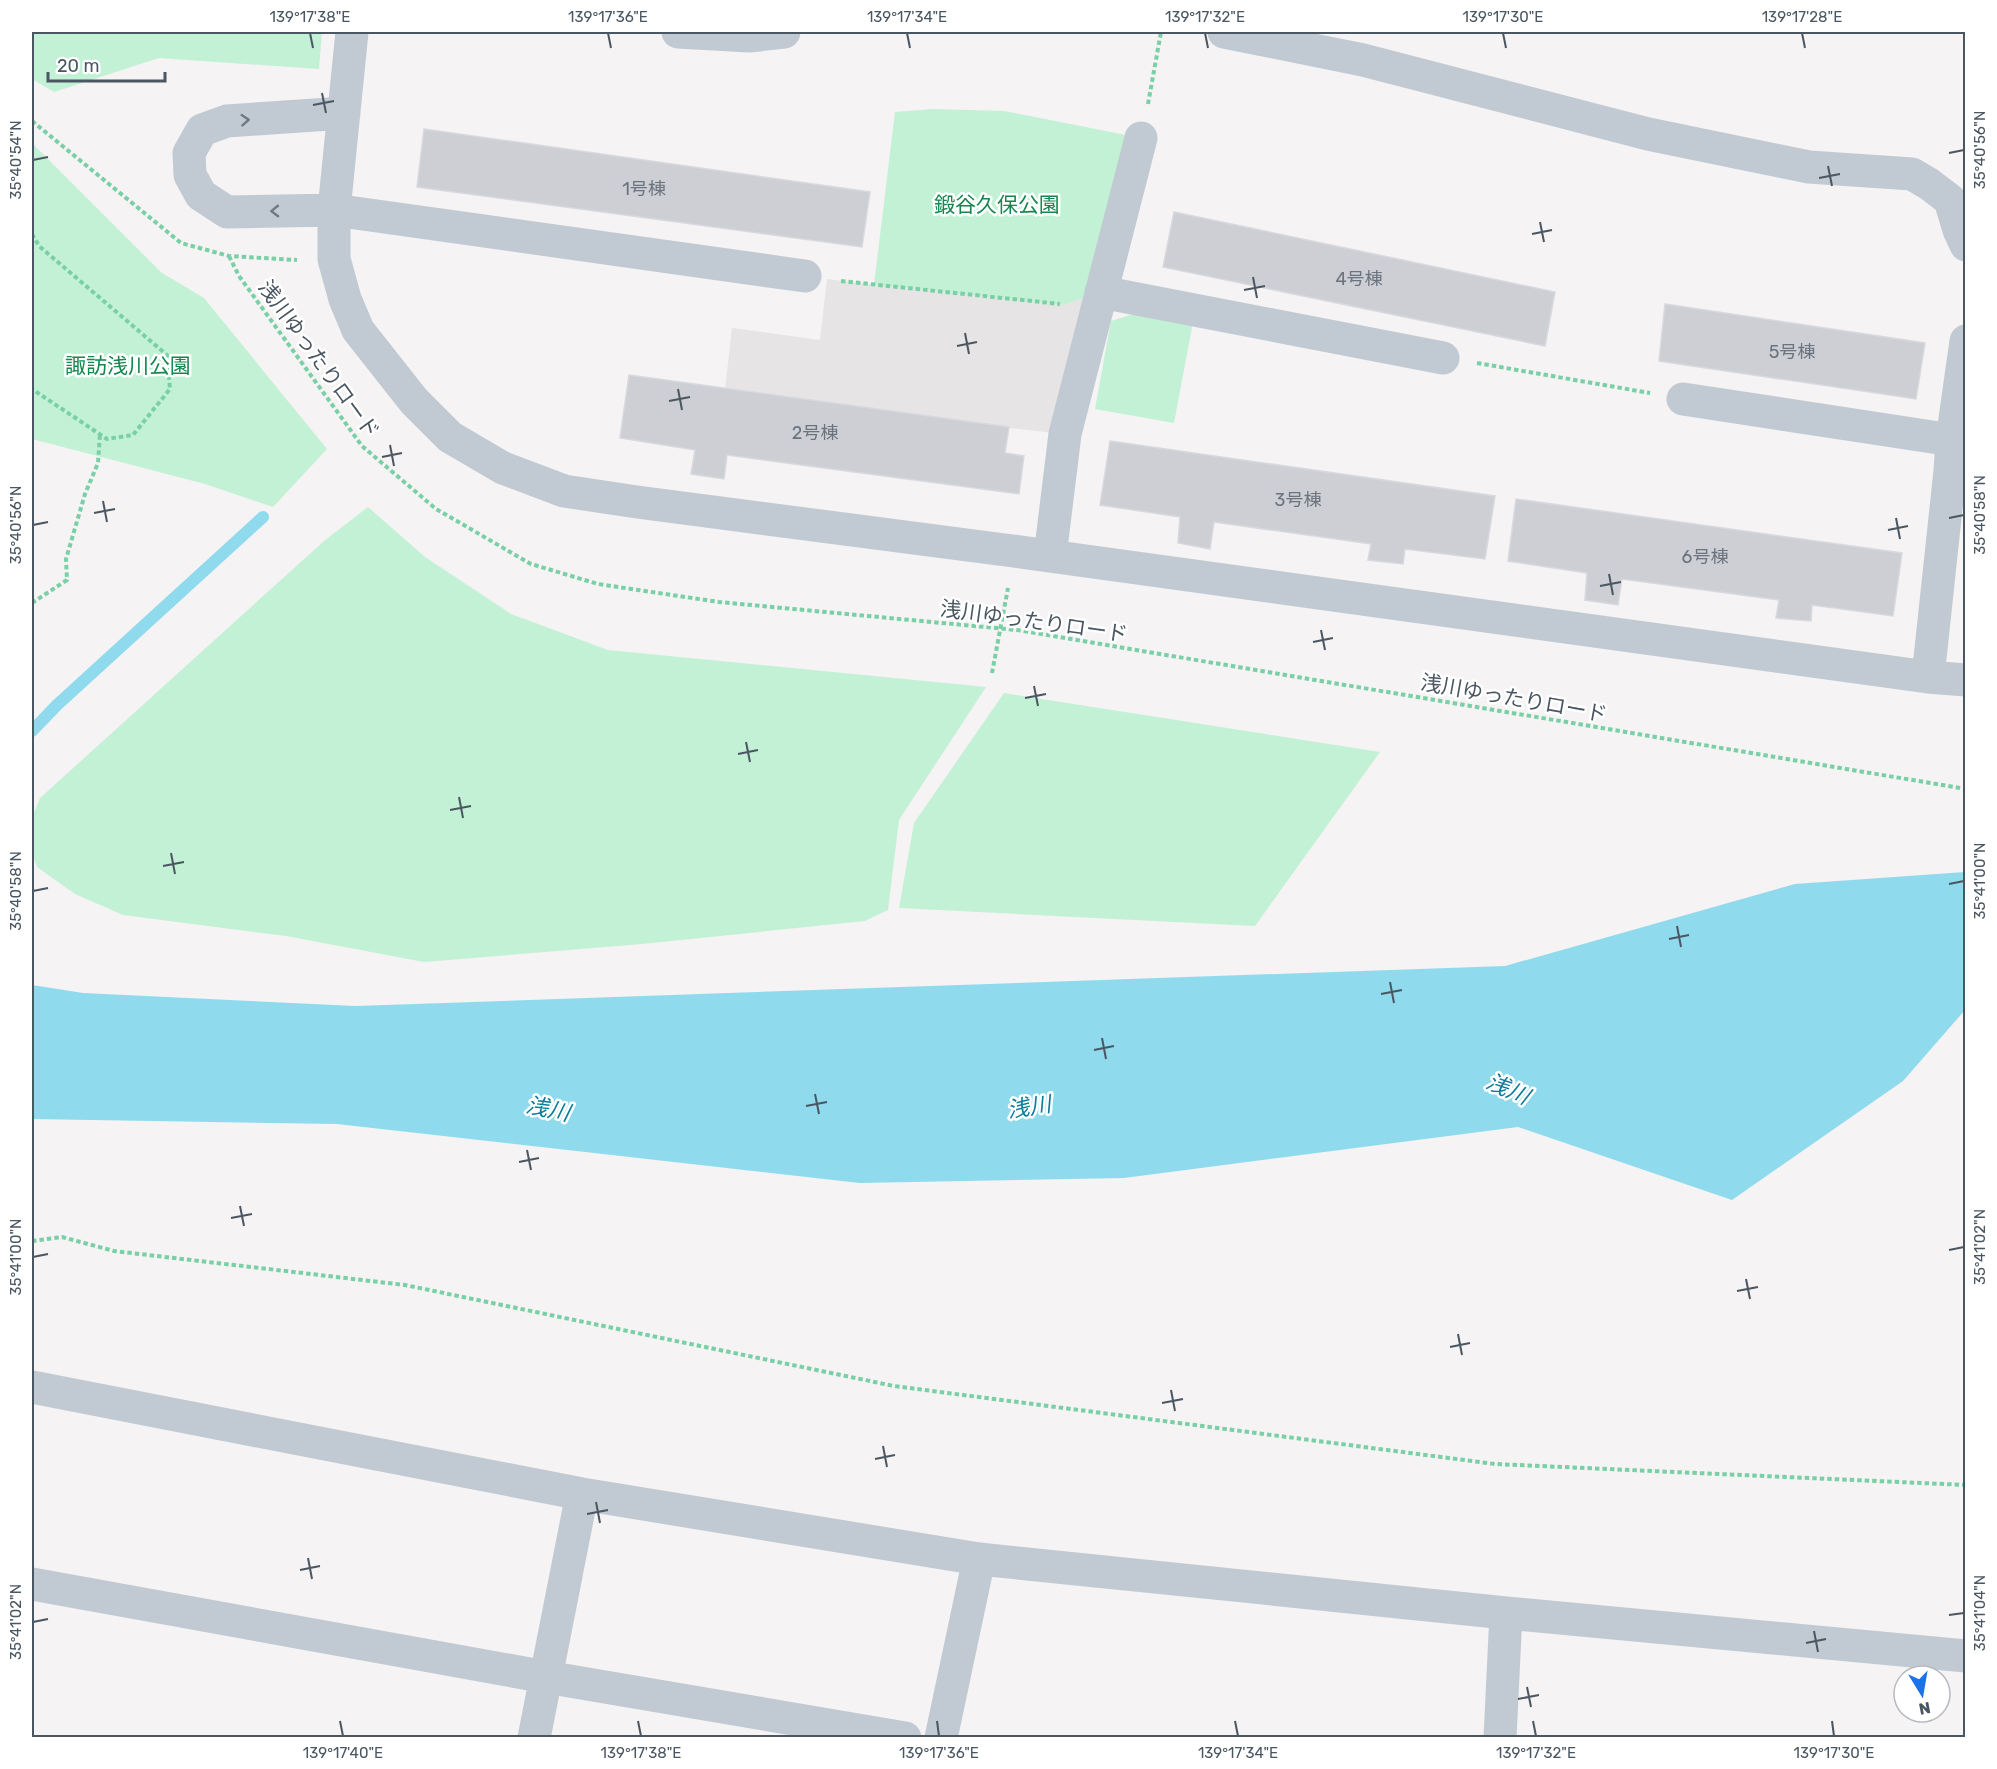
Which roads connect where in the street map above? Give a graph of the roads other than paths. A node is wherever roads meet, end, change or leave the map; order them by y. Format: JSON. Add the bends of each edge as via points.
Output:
{"nodes":[{"id":1,"x":352,"y":32,"type":"edge"},
{"id":2,"x":678,"y":32,"type":"edge"},
{"id":3,"x":784,"y":32,"type":"edge"},
{"id":4,"x":1224,"y":32,"type":"edge"},
{"id":5,"x":344,"y":113,"type":"junction"},
{"id":6,"x":1141,"y":138,"type":"road end"},
{"id":7,"x":334,"y":210,"type":"junction"},
{"id":8,"x":1965,"y":244,"type":"edge"},
{"id":9,"x":805,"y":276,"type":"road end"},
{"id":10,"x":1101,"y":292,"type":"junction"},
{"id":11,"x":1965,"y":341,"type":"edge"},
{"id":12,"x":1443,"y":357,"type":"road end"},
{"id":13,"x":1683,"y":399,"type":"road end"},
{"id":14,"x":1956,"y":460,"type":"edge"},
{"id":15,"x":1050,"y":556,"type":"junction"},
{"id":16,"x":1928,"y":677,"type":"junction"},
{"id":17,"x":1965,"y":680,"type":"edge"},
{"id":18,"x":32,"y":1388,"type":"edge"},
{"id":19,"x":582,"y":1494,"type":"junction"},
{"id":20,"x":979,"y":1559,"type":"junction"},
{"id":21,"x":32,"y":1584,"type":"edge"},
{"id":22,"x":1506,"y":1613,"type":"junction"},
{"id":23,"x":1965,"y":1656,"type":"edge"},
{"id":24,"x":546,"y":1677,"type":"junction"},
{"id":25,"x":534,"y":1737,"type":"edge"},
{"id":26,"x":905,"y":1737,"type":"edge"},
{"id":27,"x":941,"y":1737,"type":"edge"},
{"id":28,"x":1500,"y":1737,"type":"edge"}],
"edges":[{"from":1,"to":5,"type":"street"},
{"from":2,"to":3,"type":"street","via":[[749,36]]},
{"from":4,"to":8,"type":"street","via":[[1363,60],[1648,134],[1809,167],[1912,174],[1950,200]]},
{"from":5,"to":7,"type":"street"},
{"from":7,"to":5,"type":"street","one_way":true,"via":[[227,212],[201,195],[190,175],[189,153],[202,130],[227,121]]},
{"from":6,"to":10,"type":"street"},
{"from":7,"to":9,"type":"street"},
{"from":7,"to":15,"type":"street","via":[[334,259],[358,330],[414,401],[450,437],[503,468],[564,491]]},
{"from":10,"to":12,"type":"street"},
{"from":10,"to":15,"type":"street","via":[[1065,434]]},
{"from":11,"to":14,"type":"street"},
{"from":13,"to":14,"type":"street"},
{"from":14,"to":16,"type":"street"},
{"from":15,"to":16,"type":"street"},
{"from":16,"to":17,"type":"street"},
{"from":18,"to":19,"type":"street"},
{"from":19,"to":20,"type":"street"},
{"from":19,"to":24,"type":"street"},
{"from":20,"to":22,"type":"street"},
{"from":20,"to":27,"type":"street"},
{"from":21,"to":24,"type":"street"},
{"from":22,"to":23,"type":"street"},
{"from":22,"to":28,"type":"street"},
{"from":24,"to":25,"type":"street"},
{"from":24,"to":26,"type":"street"}]}
